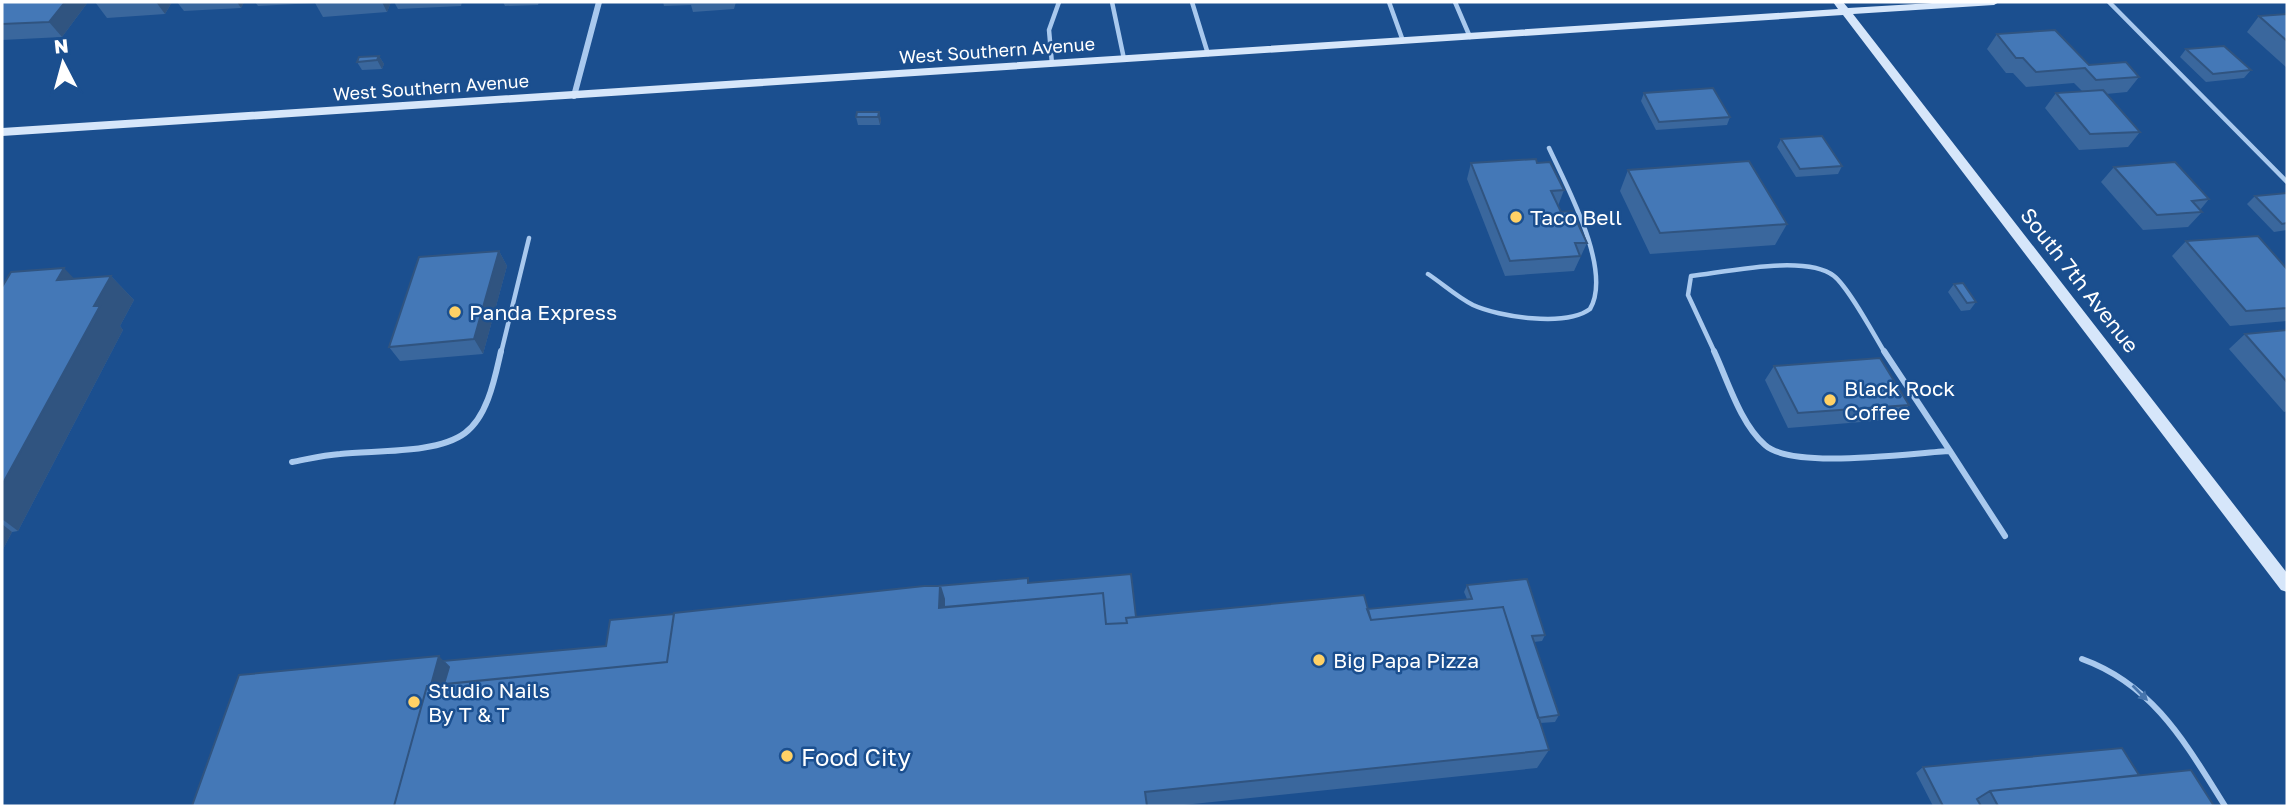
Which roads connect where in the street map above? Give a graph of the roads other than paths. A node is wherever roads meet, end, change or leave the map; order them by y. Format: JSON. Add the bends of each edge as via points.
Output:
{"nodes":[{"id":1,"x":599,"y":2,"type":"edge"},
{"id":2,"x":1059,"y":2,"type":"edge"},
{"id":3,"x":1112,"y":2,"type":"edge"},
{"id":4,"x":1192,"y":2,"type":"edge"},
{"id":5,"x":1389,"y":2,"type":"edge"},
{"id":6,"x":1455,"y":2,"type":"edge"},
{"id":7,"x":1994,"y":2,"type":"edge"},
{"id":8,"x":2109,"y":2,"type":"edge"},
{"id":9,"x":1842,"y":7,"type":"edge"},
{"id":10,"x":1470,"y":37,"type":"junction"},
{"id":11,"x":1403,"y":41,"type":"junction"},
{"id":12,"x":1208,"y":54,"type":"junction"},
{"id":13,"x":1124,"y":59,"type":"junction"},
{"id":14,"x":1052,"y":64,"type":"junction"},
{"id":15,"x":574,"y":96,"type":"junction"},
{"id":16,"x":2,"y":132,"type":"edge"},
{"id":17,"x":1549,"y":148,"type":"dead end"},
{"id":18,"x":2287,"y":182,"type":"edge"},
{"id":19,"x":529,"y":238,"type":"dead end"},
{"id":20,"x":1428,"y":274,"type":"dead end"},
{"id":21,"x":1951,"y":451,"type":"junction"},
{"id":22,"x":292,"y":462,"type":"dead end"},
{"id":23,"x":2006,"y":536,"type":"dead end"},
{"id":24,"x":2287,"y":585,"type":"edge"},
{"id":25,"x":2082,"y":659,"type":"dead end"},
{"id":26,"x":2225,"y":806,"type":"edge"}],
"edges":[{"from":1,"to":15,"type":"street"},
{"from":2,"to":14,"type":"lane","via":[[1049,30]]},
{"from":3,"to":13,"type":"lane"},
{"from":4,"to":12,"type":"lane"},
{"from":5,"to":11,"type":"lane"},
{"from":6,"to":10,"type":"lane"},
{"from":7,"to":9,"type":"main road","name":"West Southern Avenue"},
{"from":8,"to":18,"type":"lane"},
{"from":9,"to":10,"type":"main road","name":"West Southern Avenue"},
{"from":9,"to":24,"type":"main road","name":"South 7th Avenue"},
{"from":10,"to":11,"type":"main road","name":"West Southern Avenue"},
{"from":11,"to":12,"type":"main road","name":"West Southern Avenue"},
{"from":12,"to":13,"type":"main road","name":"West Southern Avenue"},
{"from":13,"to":14,"type":"main road","name":"West Southern Avenue"},
{"from":14,"to":15,"type":"main road","name":"West Southern Avenue"},
{"from":15,"to":16,"type":"main road","name":"West Southern Avenue"},
{"from":17,"to":20,"type":"lane","via":[[1595,267],[1593,307],[1564,316],[1507,315],[1474,305]]},
{"from":19,"to":22,"type":"lane","via":[[492,384],[478,419],[466,433],[443,445]]},
{"from":21,"to":21,"type":"lane","via":[[1836,276],[1816,267],[1691,276],[1688,295],[1761,444],[1782,457],[1805,459]]},
{"from":21,"to":23,"type":"lane"},
{"from":25,"to":26,"type":"lane","one_way":true,"via":[[2115,672],[2134,687],[2179,738]]}]}
